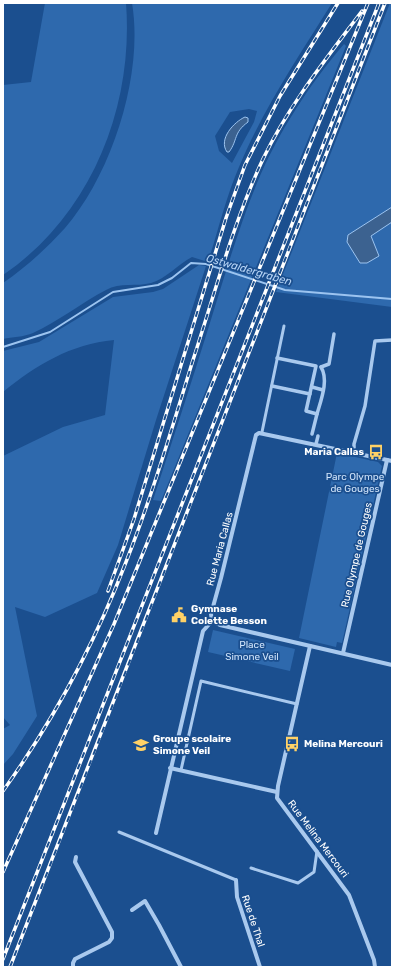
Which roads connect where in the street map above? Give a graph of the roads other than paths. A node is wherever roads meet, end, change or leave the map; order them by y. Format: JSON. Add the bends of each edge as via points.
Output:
{"nodes":[{"id":1,"x":284,"y":326,"type":"dead end"},
{"id":2,"x":334,"y":334,"type":"dead end"},
{"id":3,"x":392,"y":340,"type":"edge"},
{"id":4,"x":277,"y":358,"type":"junction"},
{"id":5,"x":316,"y":366,"type":"junction"},
{"id":6,"x":321,"y":367,"type":"junction"},
{"id":7,"x":272,"y":386,"type":"junction"},
{"id":8,"x":312,"y":387,"type":"junction"},
{"id":9,"x":323,"y":390,"type":"junction"},
{"id":10,"x":310,"y":394,"type":"junction"},
{"id":11,"x":317,"y":414,"type":"junction"},
{"id":12,"x":262,"y":432,"type":"junction"},
{"id":13,"x":312,"y":434,"type":"dead end"},
{"id":14,"x":318,"y":436,"type":"dead end"},
{"id":15,"x":316,"y":444,"type":"junction"},
{"id":16,"x":354,"y":452,"type":"junction"},
{"id":17,"x":387,"y":460,"type":"junction"},
{"id":18,"x":392,"y":461,"type":"edge"},
{"id":19,"x":212,"y":621,"type":"junction"},
{"id":20,"x":310,"y":646,"type":"junction"},
{"id":21,"x":342,"y":653,"type":"junction"},
{"id":22,"x":392,"y":665,"type":"edge"},
{"id":23,"x":297,"y":704,"type":"junction"},
{"id":24,"x":170,"y":768,"type":"junction"},
{"id":25,"x":181,"y":770,"type":"junction"},
{"id":26,"x":277,"y":792,"type":"junction"},
{"id":27,"x":119,"y":832,"type":"dead end"},
{"id":28,"x":156,"y":833,"type":"dead end"},
{"id":29,"x":317,"y":852,"type":"junction"},
{"id":30,"x":76,"y":857,"type":"dead end"},
{"id":31,"x":251,"y":868,"type":"dead end"},
{"id":32,"x":236,"y":880,"type":"joint"},
{"id":33,"x":132,"y":910,"type":"dead end"},
{"id":34,"x":73,"y":967,"type":"edge"},
{"id":35,"x":181,"y":967,"type":"edge"},
{"id":36,"x":260,"y":967,"type":"edge"},
{"id":37,"x":375,"y":967,"type":"edge"}],
"edges":[{"from":1,"to":4,"type":"lane","name":"Rue Maria Callas"},
{"from":2,"to":6,"type":"street","via":[[329,364]]},
{"from":3,"to":16,"type":"street","via":[[375,341],[365,406]]},
{"from":4,"to":5,"type":"street"},
{"from":4,"to":7,"type":"lane","name":"Rue Maria Callas"},
{"from":5,"to":6,"type":"street"},
{"from":5,"to":8,"type":"street"},
{"from":6,"to":9,"type":"street","via":[[324,376]]},
{"from":7,"to":10,"type":"street"},
{"from":7,"to":12,"type":"lane","name":"Rue Maria Callas"},
{"from":8,"to":9,"type":"street"},
{"from":8,"to":10,"type":"street"},
{"from":9,"to":11,"type":"street"},
{"from":10,"to":11,"type":"street","via":[[306,411]]},
{"from":11,"to":13,"type":"street"},
{"from":12,"to":15,"type":"street"},
{"from":12,"to":19,"type":"street","name":"Rue Maria Callas","via":[[256,435],[211,614]]},
{"from":14,"to":15,"type":"street"},
{"from":15,"to":16,"type":"street"},
{"from":16,"to":17,"type":"street"},
{"from":17,"to":18,"type":"street"},
{"from":17,"to":21,"type":"street","name":"Rue Olympe de Gouges"},
{"from":19,"to":20,"type":"street"},
{"from":19,"to":24,"type":"street","via":[[203,631]]},
{"from":20,"to":21,"type":"street"},
{"from":20,"to":23,"type":"street"},
{"from":21,"to":22,"type":"street"},
{"from":23,"to":25,"type":"lane","via":[[201,681]]},
{"from":23,"to":26,"type":"street"},
{"from":24,"to":25,"type":"street"},
{"from":24,"to":28,"type":"street"},
{"from":25,"to":26,"type":"street"},
{"from":26,"to":29,"type":"street","name":"Rue Melina Mercouri","via":[[279,801]]},
{"from":27,"to":32,"type":"lane"},
{"from":29,"to":31,"type":"lane","via":[[314,872],[298,883]]},
{"from":29,"to":37,"type":"street","name":"Rue Melina Mercouri","via":[[349,895]]},
{"from":30,"to":34,"type":"street","via":[[75,862],[112,932],[112,938],[110,942],[75,959]]},
{"from":32,"to":36,"type":"street","name":"Rue de Thal","via":[[237,897]]},
{"from":33,"to":35,"type":"street","via":[[145,901]]}]}
